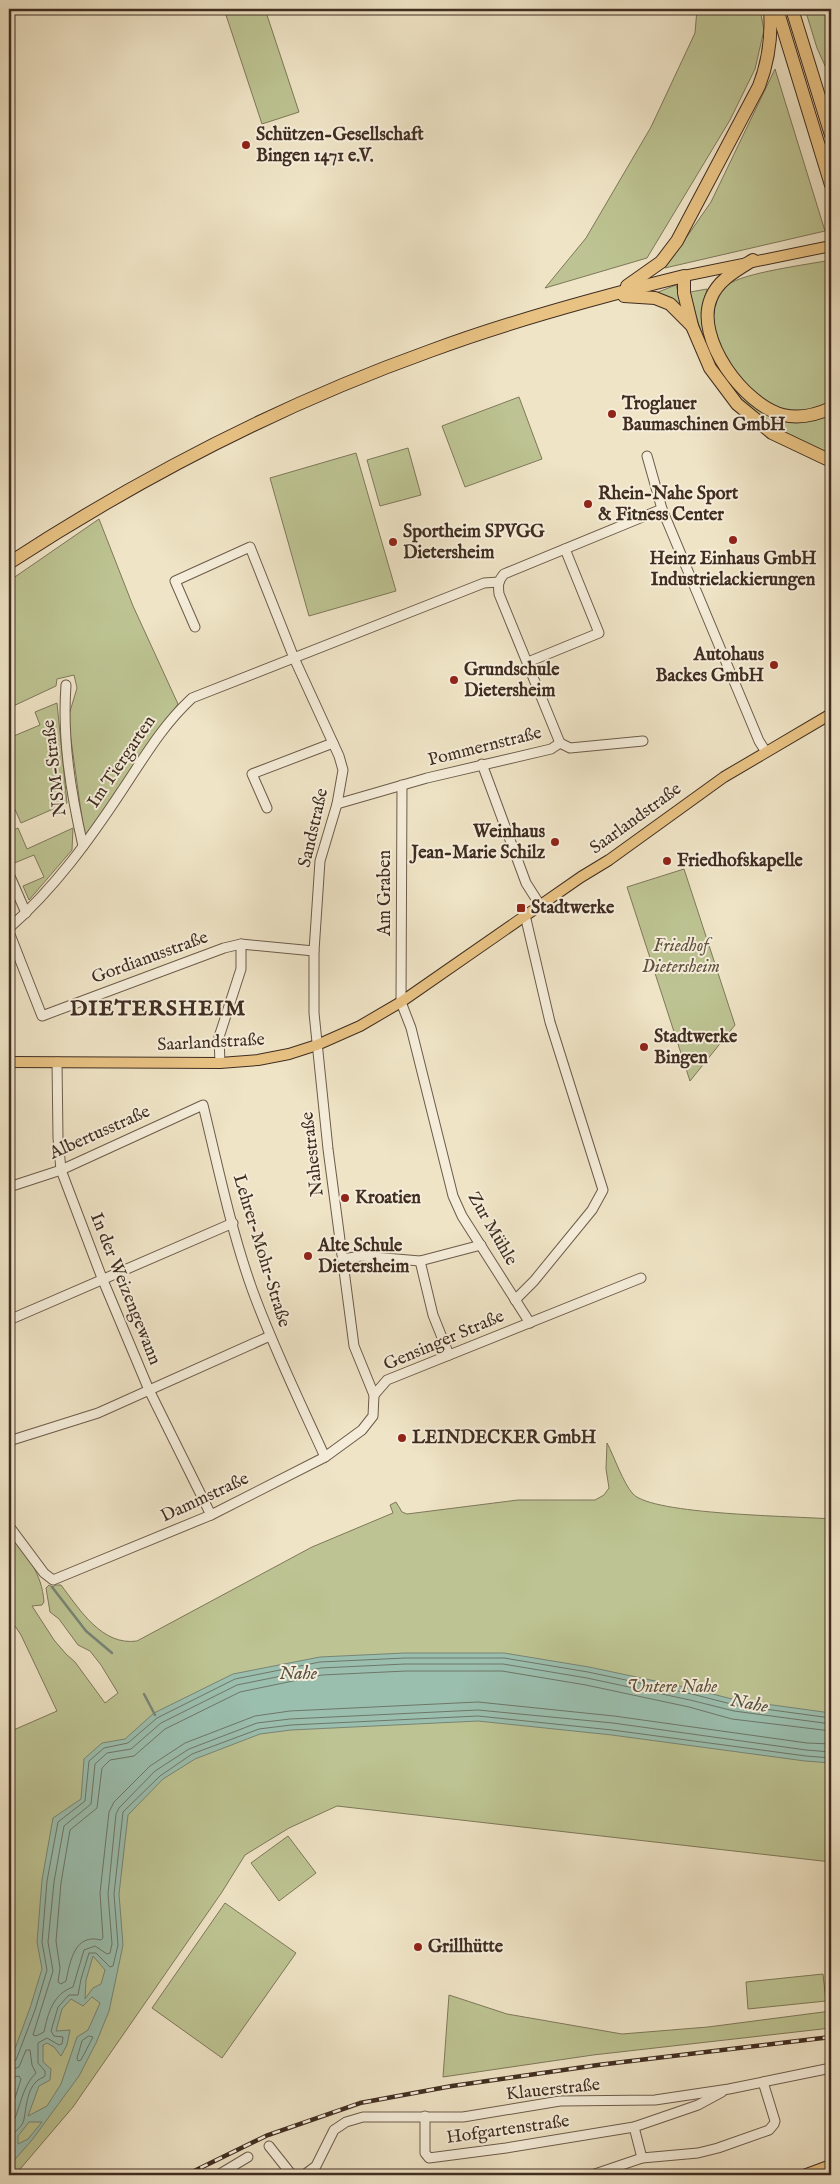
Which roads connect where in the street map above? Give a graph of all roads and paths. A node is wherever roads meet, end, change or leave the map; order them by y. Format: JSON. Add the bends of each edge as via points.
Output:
{"nodes":[{"id":1,"x":770,"y":9,"type":"edge"},
{"id":2,"x":777,"y":9,"type":"edge"},
{"id":3,"x":792,"y":9,"type":"edge"},
{"id":4,"x":831,"y":135,"type":"edge"},
{"id":5,"x":831,"y":185,"type":"edge"},
{"id":6,"x":829,"y":246,"type":"edge"},
{"id":7,"x":753,"y":260,"type":"junction"},
{"id":8,"x":684,"y":276,"type":"junction"},
{"id":9,"x":618,"y":292,"type":"junction"},
{"id":10,"x":596,"y":298,"type":"junction"},
{"id":11,"x":692,"y":326,"type":"junction"},
{"id":12,"x":831,"y":408,"type":"edge"},
{"id":13,"x":647,"y":456,"type":"dead end"},
{"id":14,"x":831,"y":461,"type":"edge"},
{"id":15,"x":662,"y":509,"type":"junction"},
{"id":16,"x":565,"y":549,"type":"junction"},
{"id":17,"x":9,"y":564,"type":"edge"},
{"id":18,"x":499,"y":582,"type":"junction"},
{"id":19,"x":195,"y":627,"type":"dead end"},
{"id":20,"x":294,"y":658,"type":"junction"},
{"id":21,"x":528,"y":662,"type":"junction"},
{"id":22,"x":66,"y":685,"type":"dead end"},
{"id":23,"x":831,"y":714,"type":"edge"},
{"id":24,"x":643,"y":741,"type":"dead end"},
{"id":25,"x":333,"y":743,"type":"junction"},
{"id":26,"x":560,"y":743,"type":"junction"},
{"id":27,"x":766,"y":752,"type":"junction"},
{"id":28,"x":482,"y":764,"type":"junction"},
{"id":29,"x":402,"y":785,"type":"junction"},
{"id":30,"x":337,"y":804,"type":"junction"},
{"id":31,"x":267,"y":808,"type":"dead end"},
{"id":32,"x":83,"y":846,"type":"junction"},
{"id":33,"x":9,"y":874,"type":"edge"},
{"id":34,"x":540,"y":905,"type":"junction"},
{"id":35,"x":26,"y":914,"type":"junction"},
{"id":36,"x":525,"y":915,"type":"junction"},
{"id":37,"x":9,"y":928,"type":"edge"},
{"id":38,"x":9,"y":932,"type":"edge"},
{"id":39,"x":241,"y":944,"type":"junction"},
{"id":40,"x":314,"y":951,"type":"junction"},
{"id":41,"x":402,"y":1002,"type":"junction"},
{"id":42,"x":317,"y":1045,"type":"junction"},
{"id":43,"x":9,"y":1062,"type":"edge"},
{"id":44,"x":57,"y":1062,"type":"junction"},
{"id":45,"x":220,"y":1063,"type":"junction"},
{"id":46,"x":203,"y":1105,"type":"joint"},
{"id":47,"x":61,"y":1170,"type":"junction"},
{"id":48,"x":9,"y":1187,"type":"edge"},
{"id":49,"x":233,"y":1223,"type":"junction"},
{"id":50,"x":480,"y":1244,"type":"junction"},
{"id":51,"x":343,"y":1258,"type":"junction"},
{"id":52,"x":420,"y":1261,"type":"junction"},
{"id":53,"x":102,"y":1278,"type":"junction"},
{"id":54,"x":641,"y":1278,"type":"dead end"},
{"id":55,"x":515,"y":1300,"type":"junction"},
{"id":56,"x":9,"y":1320,"type":"edge"},
{"id":57,"x":530,"y":1322,"type":"junction"},
{"id":58,"x":270,"y":1336,"type":"junction"},
{"id":59,"x":449,"y":1355,"type":"junction"},
{"id":60,"x":149,"y":1390,"type":"junction"},
{"id":61,"x":374,"y":1395,"type":"junction"},
{"id":62,"x":9,"y":1441,"type":"edge"},
{"id":63,"x":325,"y":1458,"type":"junction"},
{"id":64,"x":211,"y":1515,"type":"junction"},
{"id":65,"x":9,"y":1526,"type":"edge"},
{"id":66,"x":831,"y":2068,"type":"edge"},
{"id":67,"x":763,"y":2082,"type":"junction"},
{"id":68,"x":729,"y":2089,"type":"junction"},
{"id":69,"x":425,"y":2116,"type":"junction"},
{"id":70,"x":634,"y":2128,"type":"junction"},
{"id":71,"x":269,"y":2146,"type":"dead end"},
{"id":72,"x":248,"y":2157,"type":"dead end"},
{"id":73,"x":642,"y":2158,"type":"junction"},
{"id":74,"x":831,"y":2165,"type":"edge"},
{"id":75,"x":218,"y":2175,"type":"edge"},
{"id":76,"x":292,"y":2175,"type":"edge"},
{"id":77,"x":304,"y":2175,"type":"edge"},
{"id":78,"x":592,"y":2175,"type":"edge"},
{"id":79,"x":804,"y":2175,"type":"edge"}],
"edges":[{"from":1,"to":9,"type":"highway","via":[[770,48],[759,86],[682,232],[661,262]]},
{"from":2,"to":5,"type":"highway"},
{"from":3,"to":4,"type":"highway"},
{"from":6,"to":7,"type":"main road"},
{"from":7,"to":8,"type":"main road"},
{"from":7,"to":12,"type":"highway","via":[[724,280],[710,299],[708,323],[722,359],[743,390],[771,411],[808,416]]},
{"from":8,"to":9,"type":"highway"},
{"from":8,"to":11,"type":"highway","via":[[684,293]]},
{"from":9,"to":10,"type":"highway"},
{"from":10,"to":11,"type":"highway","via":[[655,298],[670,304]]},
{"from":10,"to":17,"type":"highway","via":[[430,351],[293,406],[157,474],[73,522]]},
{"from":11,"to":14,"type":"highway","via":[[710,368],[738,404],[772,433]]},
{"from":13,"to":15,"type":"street"},
{"from":15,"to":16,"type":"street"},
{"from":15,"to":27,"type":"street"},
{"from":16,"to":18,"type":"street","via":[[504,574]]},
{"from":16,"to":21,"type":"street","via":[[599,633]]},
{"from":18,"to":20,"type":"street","via":[[484,583]]},
{"from":18,"to":21,"type":"street","via":[[499,594]]},
{"from":19,"to":20,"type":"street","name":"Sandstraße","via":[[175,580],[250,547]]},
{"from":20,"to":25,"type":"street","name":"Sandstraße"},
{"from":20,"to":32,"type":"street","name":"Im Tiergarten","via":[[192,698],[171,718]]},
{"from":21,"to":26,"type":"street"},
{"from":22,"to":32,"type":"street","name":"NSM-Straße","via":[[66,746],[73,803]]},
{"from":23,"to":27,"type":"main road","name":"Saarlandstraße"},
{"from":24,"to":26,"type":"street","name":"Pommernstraße","via":[[570,748]]},
{"from":25,"to":30,"type":"street","name":"Sandstraße","via":[[343,770]]},
{"from":25,"to":31,"type":"street","via":[[252,774]]},
{"from":26,"to":28,"type":"street","name":"Pommernstraße","via":[[551,749]]},
{"from":27,"to":34,"type":"main road","name":"Saarlandstraße","via":[[724,776],[610,860]]},
{"from":28,"to":29,"type":"street","name":"Pommernstraße"},
{"from":28,"to":34,"type":"street","via":[[522,876]]},
{"from":29,"to":30,"type":"street","name":"Pommernstraße"},
{"from":29,"to":41,"type":"street","name":"Am Graben"},
{"from":30,"to":40,"type":"street","name":"Sandstraße","via":[[320,861]]},
{"from":32,"to":35,"type":"street","name":"Im Tiergarten"},
{"from":33,"to":35,"type":"street"},
{"from":34,"to":36,"type":"main road","name":"Saarlandstraße"},
{"from":35,"to":37,"type":"street","name":"Im Tiergarten"},
{"from":36,"to":41,"type":"main road","name":"Saarlandstraße"},
{"from":36,"to":55,"type":"street","via":[[550,1022],[603,1190],[592,1210]]},
{"from":38,"to":39,"type":"street","name":"Gordianusstraße","via":[[42,1016],[188,960]]},
{"from":39,"to":40,"type":"street","name":"Gordianusstraße"},
{"from":39,"to":45,"type":"street","via":[[240,969],[219,1037]]},
{"from":40,"to":42,"type":"street","name":"Sandstraße"},
{"from":41,"to":42,"type":"main road","name":"Saarlandstraße"},
{"from":41,"to":50,"type":"street","name":"Zur Mühle","via":[[412,1028],[453,1196]]},
{"from":42,"to":45,"type":"main road","name":"Saarlandstraße","via":[[258,1060]]},
{"from":42,"to":51,"type":"street","name":"Nahestraße"},
{"from":43,"to":44,"type":"main road","name":"Saarlandstraße"},
{"from":44,"to":45,"type":"main road","name":"Saarlandstraße"},
{"from":44,"to":47,"type":"street","name":"In der Weizengewann"},
{"from":46,"to":47,"type":"street","name":"Albertusstraße"},
{"from":46,"to":49,"type":"street","name":"Lehrer-Mohr-Straße"},
{"from":47,"to":48,"type":"street","name":"Albertusstraße"},
{"from":47,"to":53,"type":"street","name":"In der Weizengewann"},
{"from":49,"to":53,"type":"street"},
{"from":49,"to":58,"type":"street","name":"Lehrer-Mohr-Straße"},
{"from":50,"to":52,"type":"street"},
{"from":50,"to":55,"type":"street","name":"Zur Mühle"},
{"from":51,"to":52,"type":"street","via":[[362,1256]]},
{"from":51,"to":61,"type":"street","name":"Nahestraße","via":[[354,1346]]},
{"from":52,"to":59,"type":"street","via":[[432,1314]]},
{"from":53,"to":56,"type":"street"},
{"from":53,"to":60,"type":"street","name":"In der Weizengewann"},
{"from":54,"to":57,"type":"street"},
{"from":55,"to":57,"type":"street","name":"Zur Mühle"},
{"from":57,"to":59,"type":"street","name":"Gensinger Straße"},
{"from":58,"to":60,"type":"street"},
{"from":58,"to":63,"type":"street","name":"Lehrer-Mohr-Straße"},
{"from":59,"to":61,"type":"street","name":"Gensinger Straße","via":[[387,1380]]},
{"from":60,"to":62,"type":"street","via":[[98,1413]]},
{"from":60,"to":64,"type":"street","name":"In der Weizengewann"},
{"from":61,"to":63,"type":"street","name":"Dammstraße","via":[[373,1416],[362,1430]]},
{"from":63,"to":64,"type":"street","name":"Dammstraße"},
{"from":64,"to":65,"type":"street","name":"Dammstraße","via":[[53,1580],[44,1573]]},
{"from":66,"to":67,"type":"street","name":"Klauerstraße"},
{"from":67,"to":68,"type":"street","name":"Klauerstraße"},
{"from":67,"to":73,"type":"street","via":[[775,2121],[769,2130],[698,2153]]},
{"from":68,"to":69,"type":"street","name":"Klauerstraße","via":[[655,2100],[560,2102],[462,2117]]},
{"from":68,"to":70,"type":"street","name":"Hofgartenstraße","via":[[698,2105]]},
{"from":69,"to":70,"type":"street","name":"Hofgartenstraße","via":[[425,2153],[429,2158]]},
{"from":69,"to":77,"type":"street","name":"Klauerstraße","via":[[370,2116],[346,2122],[334,2130],[316,2166]]},
{"from":70,"to":73,"type":"street"},
{"from":71,"to":76,"type":"street"},
{"from":72,"to":75,"type":"street"},
{"from":73,"to":78,"type":"street"},
{"from":74,"to":79,"type":"main road"}]}
